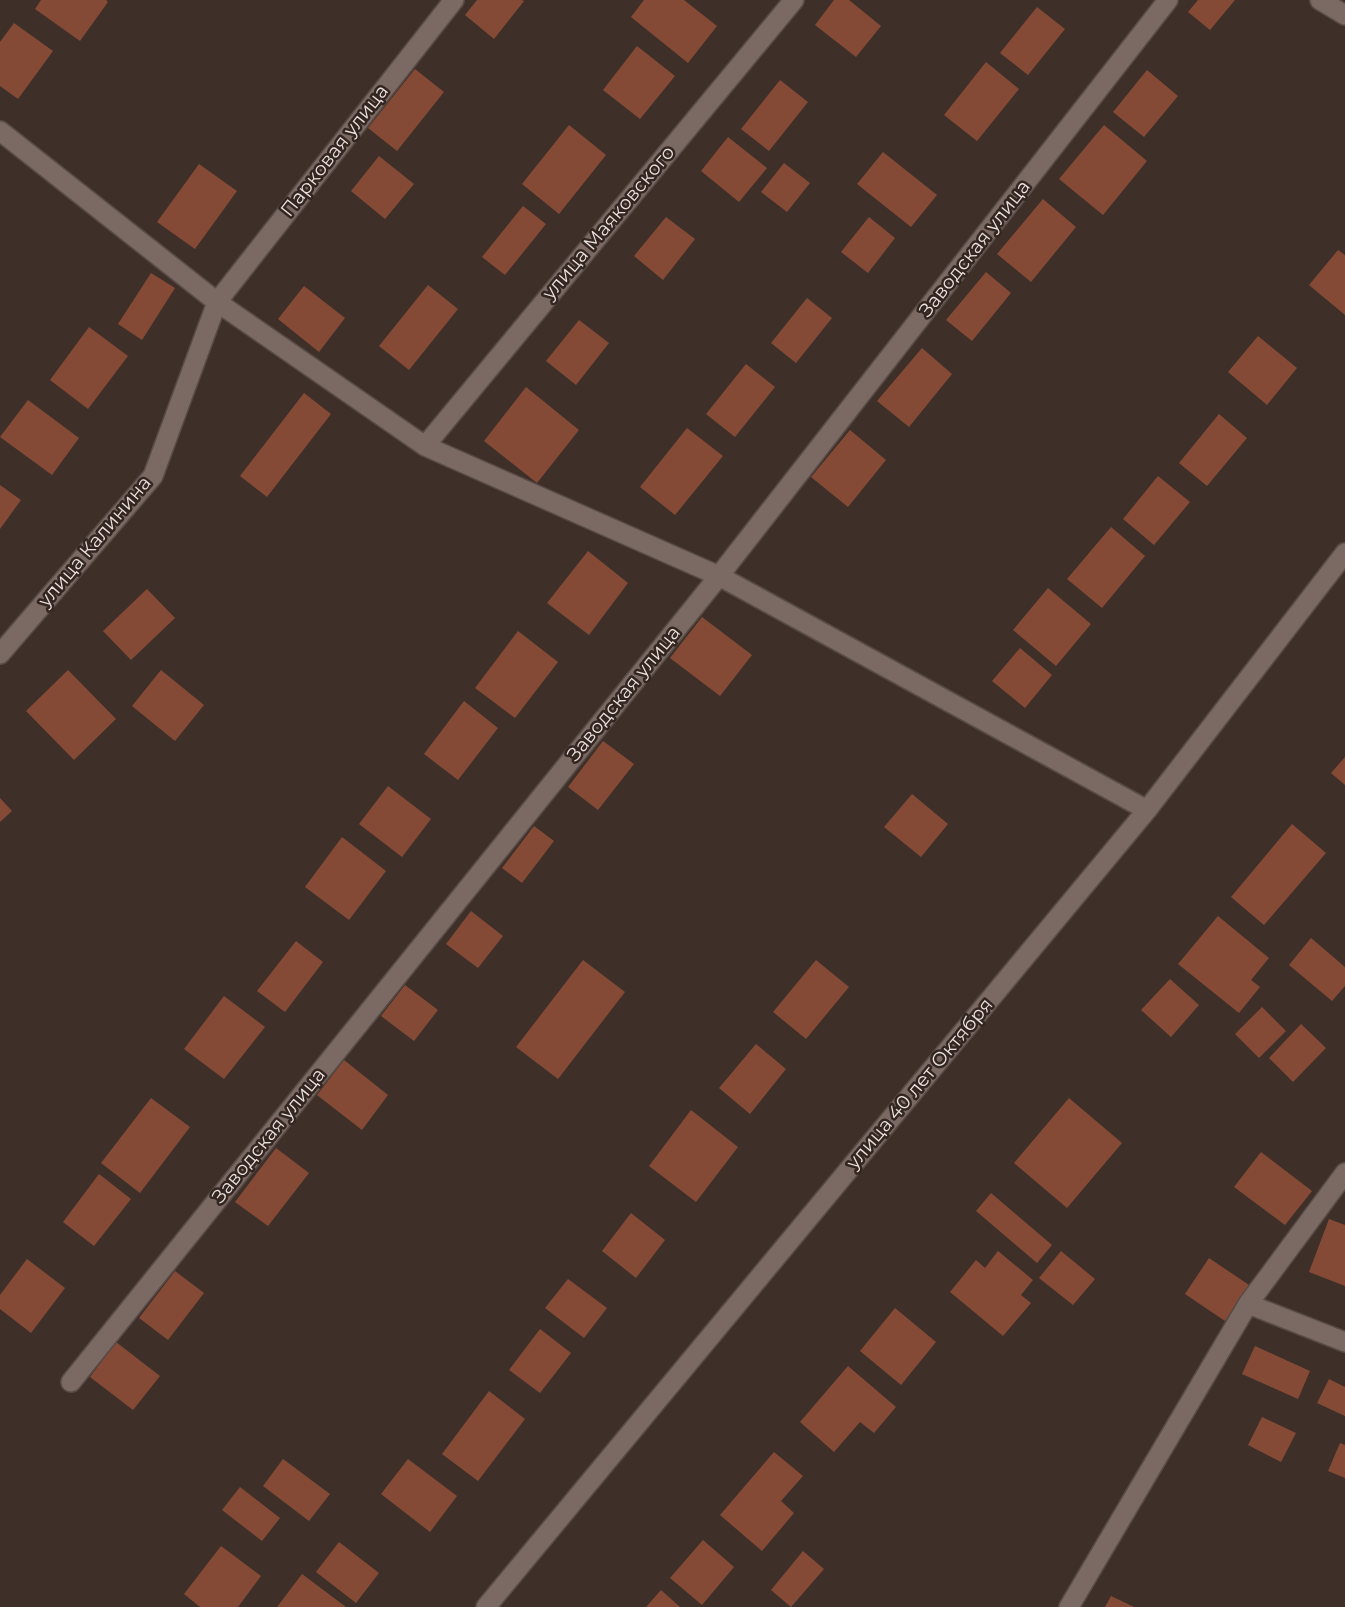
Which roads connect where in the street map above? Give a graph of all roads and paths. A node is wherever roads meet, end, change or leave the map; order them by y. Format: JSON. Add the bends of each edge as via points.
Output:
{"nodes":[{"id":1,"x":454,"y":0,"type":"edge"},
{"id":2,"x":794,"y":0,"type":"edge"},
{"id":3,"x":1168,"y":0,"type":"edge"},
{"id":4,"x":1320,"y":0,"type":"edge"},
{"id":5,"x":1345,"y":15,"type":"edge"},
{"id":6,"x":0,"y":131,"type":"edge"},
{"id":7,"x":217,"y":302,"type":"junction"},
{"id":8,"x":425,"y":446,"type":"junction"},
{"id":9,"x":1345,"y":553,"type":"edge"},
{"id":10,"x":719,"y":576,"type":"junction"},
{"id":11,"x":0,"y":654,"type":"edge"},
{"id":12,"x":1147,"y":810,"type":"junction"},
{"id":13,"x":1345,"y":1173,"type":"edge"},
{"id":14,"x":1248,"y":1304,"type":"junction"},
{"id":15,"x":1345,"y":1342,"type":"edge"},
{"id":16,"x":71,"y":1382,"type":"dead end"},
{"id":17,"x":486,"y":1607,"type":"edge"},
{"id":18,"x":1069,"y":1607,"type":"edge"}],
"edges":[{"from":1,"to":7,"type":"street","name":"Парковая улица"},
{"from":2,"to":8,"type":"street","name":"улица Маяковского"},
{"from":3,"to":10,"type":"street","name":"Заводская улица"},
{"from":4,"to":5,"type":"street"},
{"from":6,"to":7,"type":"street"},
{"from":7,"to":8,"type":"street"},
{"from":7,"to":11,"type":"street","name":"улица Калинина","via":[[153,476]]},
{"from":8,"to":10,"type":"street"},
{"from":9,"to":12,"type":"street","name":"улица 40 лет Октября"},
{"from":10,"to":12,"type":"street"},
{"from":10,"to":16,"type":"street","name":"Заводская улица"},
{"from":12,"to":17,"type":"street","name":"улица 40 лет Октября"},
{"from":13,"to":14,"type":"street"},
{"from":14,"to":15,"type":"street"},
{"from":14,"to":18,"type":"street"}]}
